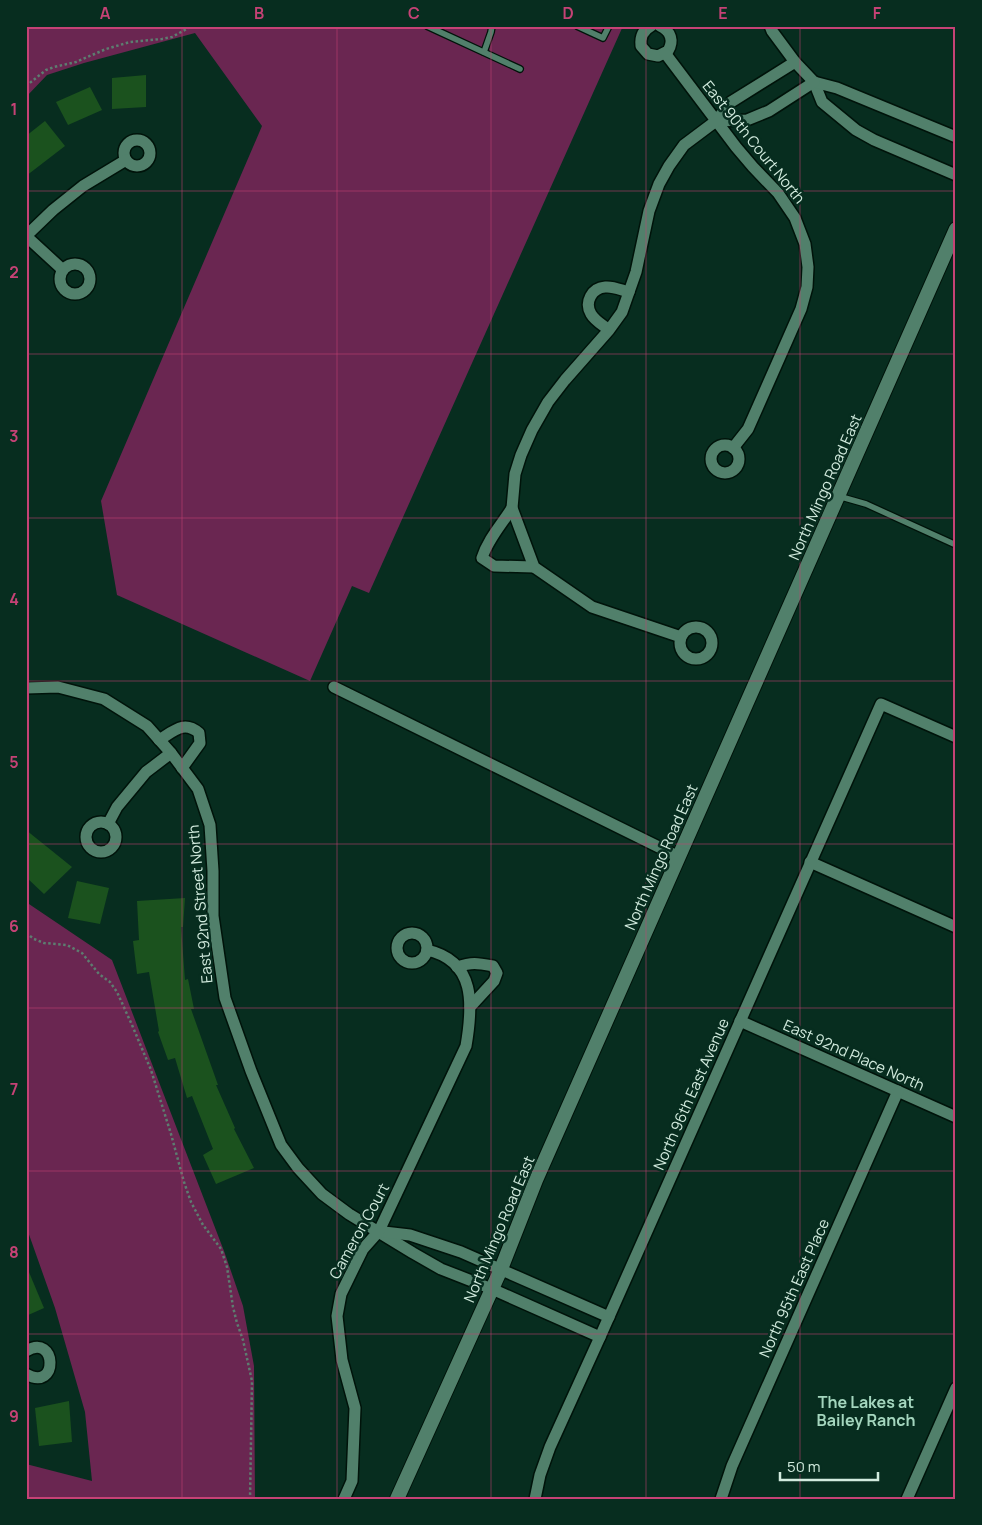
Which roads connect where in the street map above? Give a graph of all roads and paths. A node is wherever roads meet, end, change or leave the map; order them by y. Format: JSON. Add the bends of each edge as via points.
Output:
{"nodes":[{"id":1,"x":192,"y":26,"type":"edge"},
{"id":2,"x":427,"y":26,"type":"edge"},
{"id":3,"x":492,"y":26,"type":"edge"},
{"id":4,"x":577,"y":26,"type":"edge"},
{"id":5,"x":609,"y":26,"type":"edge"},
{"id":6,"x":652,"y":26,"type":"edge"},
{"id":7,"x":660,"y":26,"type":"edge"},
{"id":8,"x":770,"y":26,"type":"edge"},
{"id":9,"x":484,"y":52,"type":"junction"},
{"id":10,"x":666,"y":53,"type":"junction"},
{"id":11,"x":795,"y":62,"type":"junction"},
{"id":12,"x":520,"y":69,"type":"dead end"},
{"id":13,"x":814,"y":82,"type":"junction"},
{"id":14,"x":26,"y":86,"type":"edge"},
{"id":15,"x":716,"y":121,"type":"junction"},
{"id":16,"x":956,"y":137,"type":"edge"},
{"id":17,"x":126,"y":160,"type":"dead end"},
{"id":18,"x":956,"y":175,"type":"edge"},
{"id":19,"x":956,"y":229,"type":"edge"},
{"id":20,"x":26,"y":236,"type":"edge"},
{"id":21,"x":63,"y":270,"type":"dead end"},
{"id":22,"x":629,"y":292,"type":"junction"},
{"id":23,"x":609,"y":330,"type":"junction"},
{"id":24,"x":733,"y":448,"type":"dead end"},
{"id":25,"x":838,"y":496,"type":"junction"},
{"id":26,"x":512,"y":508,"type":"junction"},
{"id":27,"x":956,"y":545,"type":"edge"},
{"id":28,"x":534,"y":568,"type":"junction"},
{"id":29,"x":681,"y":637,"type":"dead end"},
{"id":30,"x":334,"y":687,"type":"dead end"},
{"id":31,"x":26,"y":688,"type":"edge"},
{"id":32,"x":956,"y":737,"type":"edge"},
{"id":33,"x":159,"y":740,"type":"junction"},
{"id":34,"x":171,"y":752,"type":"junction"},
{"id":35,"x":182,"y":768,"type":"junction"},
{"id":36,"x":108,"y":824,"type":"dead end"},
{"id":37,"x":679,"y":857,"type":"junction"},
{"id":38,"x":810,"y":862,"type":"junction"},
{"id":39,"x":956,"y":926,"type":"edge"},
{"id":40,"x":26,"y":932,"type":"edge"},
{"id":41,"x":427,"y":950,"type":"dead end"},
{"id":42,"x":457,"y":967,"type":"junction"},
{"id":43,"x":470,"y":1007,"type":"junction"},
{"id":44,"x":740,"y":1021,"type":"junction"},
{"id":45,"x":898,"y":1091,"type":"junction"},
{"id":46,"x":956,"y":1117,"type":"edge"},
{"id":47,"x":379,"y":1231,"type":"junction"},
{"id":48,"x":501,"y":1269,"type":"junction"},
{"id":49,"x":492,"y":1289,"type":"junction"},
{"id":50,"x":609,"y":1317,"type":"junction"},
{"id":51,"x":600,"y":1338,"type":"junction"},
{"id":52,"x":26,"y":1351,"type":"edge"},
{"id":53,"x":26,"y":1374,"type":"edge"},
{"id":54,"x":956,"y":1388,"type":"edge"},
{"id":55,"x":250,"y":1499,"type":"edge"},
{"id":56,"x":344,"y":1499,"type":"edge"},
{"id":57,"x":397,"y":1499,"type":"edge"},
{"id":58,"x":534,"y":1499,"type":"edge"},
{"id":59,"x":721,"y":1499,"type":"edge"},
{"id":60,"x":906,"y":1499,"type":"edge"}],
"edges":[{"from":1,"to":14,"type":"path","via":[[172,37],[130,42],[54,67]]},
{"from":2,"to":9,"type":"lane"},
{"from":3,"to":9,"type":"lane"},
{"from":4,"to":5,"type":"lane","via":[[603,38]]},
{"from":6,"to":10,"type":"street","via":[[641,35],[641,46],[653,56]]},
{"from":7,"to":10,"type":"street","via":[[670,36],[670,47]]},
{"from":8,"to":11,"type":"street"},
{"from":9,"to":12,"type":"lane"},
{"from":10,"to":15,"type":"street","name":"East 90th Court North"},
{"from":11,"to":13,"type":"street"},
{"from":11,"to":15,"type":"street","via":[[731,102]]},
{"from":13,"to":15,"type":"street","via":[[768,111],[747,120]]},
{"from":13,"to":16,"type":"street","via":[[837,88]]},
{"from":13,"to":18,"type":"street","via":[[822,102],[856,130]]},
{"from":15,"to":22,"type":"street","via":[[684,145],[668,166],[649,211]]},
{"from":15,"to":24,"type":"street","name":"East 90th Court North","via":[[778,193],[795,218],[805,244],[808,267],[801,309],[748,429]]},
{"from":17,"to":20,"type":"street","via":[[83,186]]},
{"from":19,"to":25,"type":"street","name":"North Mingo Road East"},
{"from":20,"to":21,"type":"street"},
{"from":22,"to":23,"type":"street","via":[[622,312]]},
{"from":22,"to":23,"type":"street","via":[[603,287],[590,297],[590,314]]},
{"from":23,"to":26,"type":"street","via":[[553,395],[532,430],[515,474]]},
{"from":25,"to":27,"type":"lane","via":[[866,504]]},
{"from":25,"to":37,"type":"street","name":"North Mingo Road East"},
{"from":26,"to":28,"type":"street"},
{"from":26,"to":28,"type":"street","via":[[486,545],[482,558],[494,566]]},
{"from":28,"to":29,"type":"street","via":[[592,607]]},
{"from":30,"to":37,"type":"street"},
{"from":31,"to":33,"type":"street","name":"East 92nd Street North","via":[[58,687],[104,700],[147,726]]},
{"from":32,"to":38,"type":"street","name":"North 96th East Avenue","via":[[881,704]]},
{"from":33,"to":34,"type":"street","name":"East 92nd Street North"},
{"from":33,"to":35,"type":"street","via":[[182,727],[192,727],[199,733],[200,743]]},
{"from":34,"to":35,"type":"street","name":"East 92nd Street North"},
{"from":34,"to":36,"type":"street","via":[[146,772],[117,807]]},
{"from":35,"to":47,"type":"street","name":"East 92nd Street North","via":[[198,789],[210,825],[213,916],[225,998],[281,1145],[322,1194]]},
{"from":37,"to":48,"type":"street","name":"North Mingo Road East","via":[[540,1172]]},
{"from":38,"to":39,"type":"street"},
{"from":38,"to":44,"type":"street","name":"North 96th East Avenue"},
{"from":40,"to":55,"type":"path","via":[[44,943],[67,945],[82,953],[110,982],[151,1070],[191,1202],[221,1249],[227,1267],[233,1307],[252,1381]]},
{"from":41,"to":42,"type":"street","name":"Cameron Court","via":[[448,957]]},
{"from":42,"to":43,"type":"street","name":"Cameron Court","via":[[467,984]]},
{"from":42,"to":43,"type":"street","via":[[470,962],[484,964],[492,966],[497,973],[494,981]]},
{"from":43,"to":47,"type":"street","name":"Cameron Court","via":[[466,1046]]},
{"from":44,"to":45,"type":"street","name":"East 92nd Place North"},
{"from":44,"to":50,"type":"street","name":"North 96th East Avenue"},
{"from":45,"to":46,"type":"street","name":"East 92nd Place North"},
{"from":45,"to":59,"type":"street","name":"North 95th East Place","via":[[732,1466]]},
{"from":47,"to":48,"type":"street","via":[[410,1235]]},
{"from":47,"to":49,"type":"street","name":"East 92nd Street North","via":[[441,1269]]},
{"from":47,"to":56,"type":"street","name":"Cameron Court","via":[[363,1249],[341,1294],[337,1316],[342,1360],[355,1408],[352,1481]]},
{"from":48,"to":49,"type":"street","name":"North Mingo Road East"},
{"from":48,"to":50,"type":"street"},
{"from":49,"to":51,"type":"street","name":"East 92nd Street North"},
{"from":49,"to":57,"type":"street","name":"North Mingo Road East"},
{"from":50,"to":51,"type":"street","name":"North 96th East Avenue"},
{"from":51,"to":58,"type":"street","name":"North 96th East Avenue","via":[[550,1447]]},
{"from":52,"to":53,"type":"street","via":[[42,1349],[49,1355],[51,1364],[40,1377]]},
{"from":54,"to":60,"type":"street"}]}
